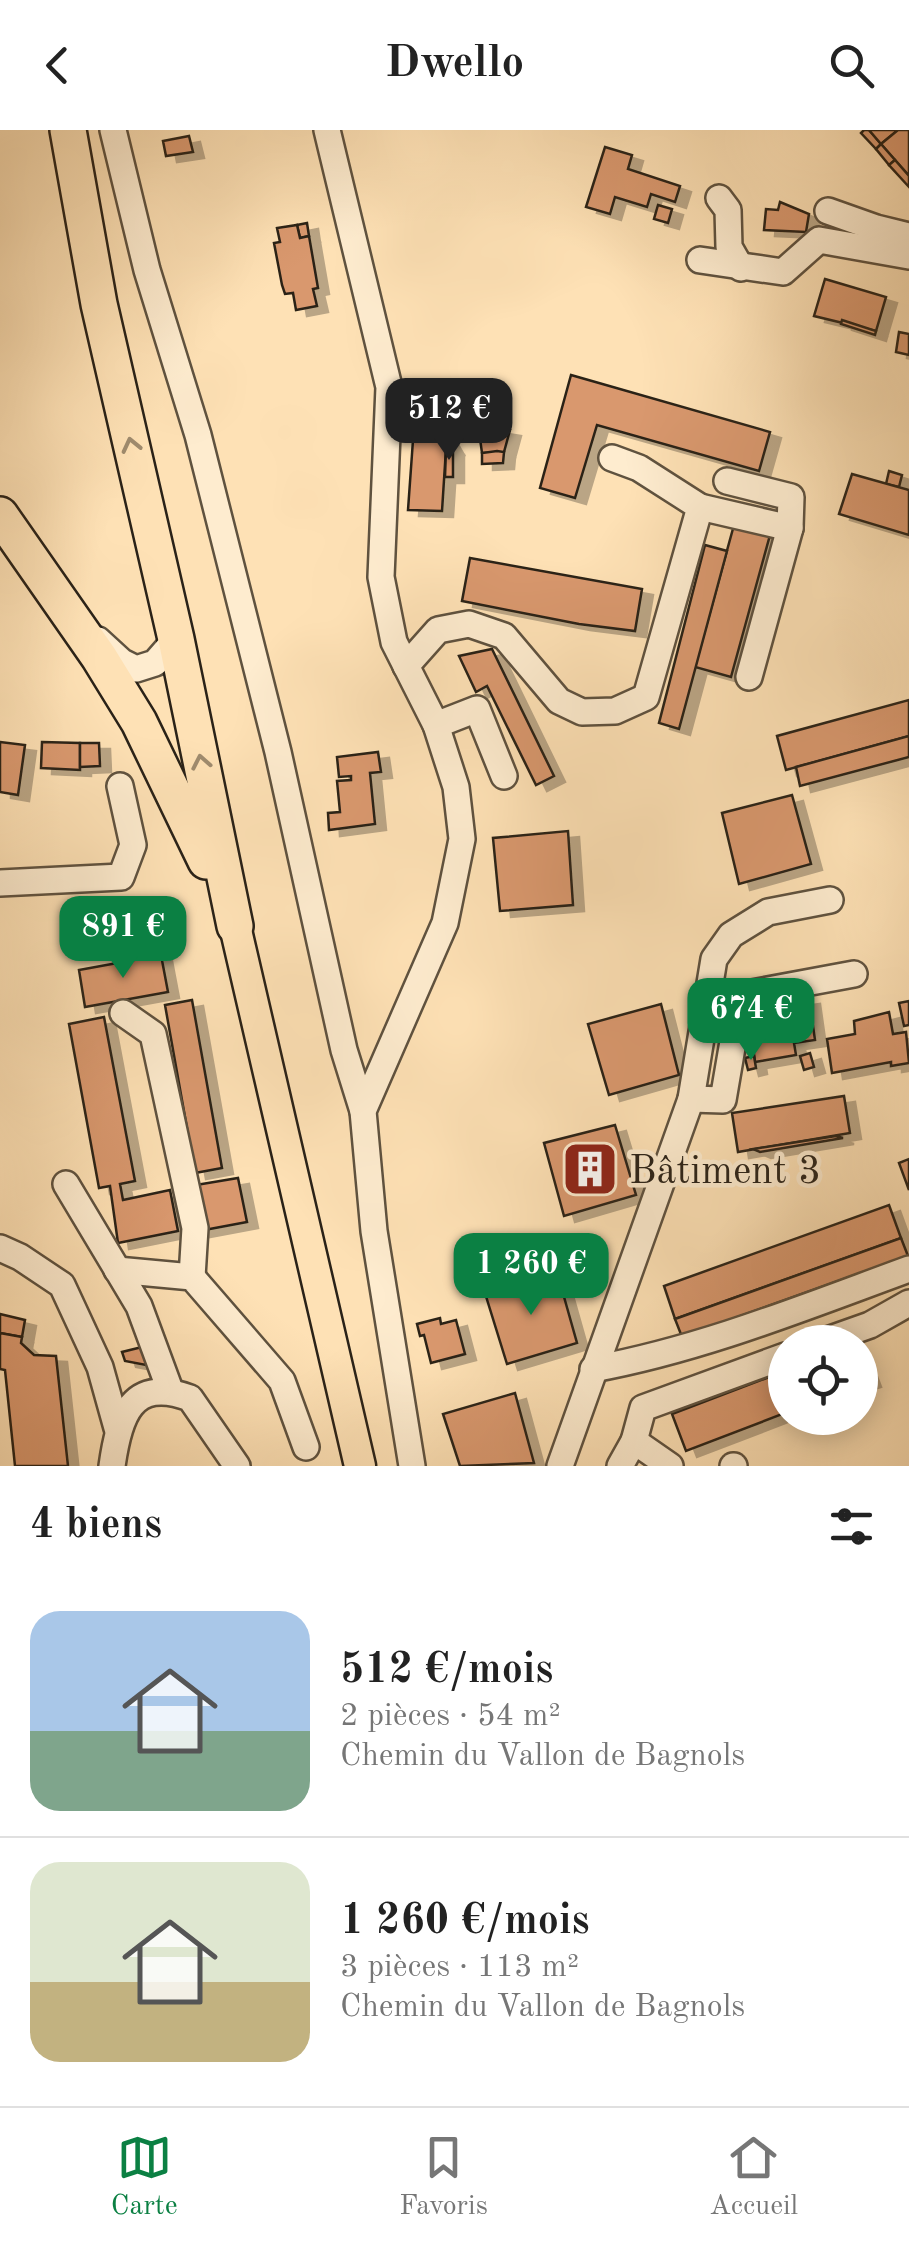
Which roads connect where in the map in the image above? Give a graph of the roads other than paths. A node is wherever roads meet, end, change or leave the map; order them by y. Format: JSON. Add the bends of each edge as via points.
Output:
{"nodes":[{"id":1,"x":68,"y":130,"type":"edge"},
{"id":2,"x":114,"y":130,"type":"edge"},
{"id":3,"x":327,"y":130,"type":"edge"},
{"id":4,"x":719,"y":198,"type":"dead end"},
{"id":5,"x":828,"y":211,"type":"dead end"},
{"id":6,"x":909,"y":236,"type":"edge"},
{"id":7,"x":909,"y":256,"type":"edge"},
{"id":8,"x":700,"y":260,"type":"dead end"},
{"id":9,"x":741,"y":268,"type":"junction"},
{"id":10,"x":612,"y":458,"type":"dead end"},
{"id":11,"x":727,"y":480,"type":"dead end"},
{"id":12,"x":700,"y":507,"type":"junction"},
{"id":13,"x":0,"y":515,"type":"edge"},
{"id":14,"x":790,"y":528,"type":"junction"},
{"id":15,"x":66,"y":609,"type":"junction"},
{"id":16,"x":176,"y":639,"type":"junction"},
{"id":17,"x":406,"y":666,"type":"junction"},
{"id":18,"x":749,"y":677,"type":"dead end"},
{"id":19,"x":436,"y":725,"type":"junction"},
{"id":20,"x":504,"y":776,"type":"dead end"},
{"id":21,"x":120,"y":786,"type":"dead end"},
{"id":22,"x":0,"y":883,"type":"edge"},
{"id":23,"x":830,"y":900,"type":"dead end"},
{"id":24,"x":235,"y":926,"type":"junction"},
{"id":25,"x":854,"y":974,"type":"dead end"},
{"id":26,"x":123,"y":1013,"type":"dead end"},
{"id":27,"x":691,"y":1099,"type":"junction"},
{"id":28,"x":362,"y":1111,"type":"junction"},
{"id":29,"x":66,"y":1184,"type":"dead end"},
{"id":30,"x":0,"y":1248,"type":"edge"},
{"id":31,"x":909,"y":1269,"type":"edge"},
{"id":32,"x":118,"y":1270,"type":"junction"},
{"id":33,"x":192,"y":1277,"type":"junction"},
{"id":34,"x":909,"y":1303,"type":"edge"},
{"id":35,"x":870,"y":1325,"type":"edge"},
{"id":36,"x":768,"y":1362,"type":"edge"},
{"id":37,"x":594,"y":1369,"type":"junction"},
{"id":38,"x":170,"y":1390,"type":"junction"},
{"id":39,"x":117,"y":1428,"type":"junction"},
{"id":40,"x":634,"y":1441,"type":"junction"},
{"id":41,"x":306,"y":1447,"type":"dead end"},
{"id":42,"x":112,"y":1466,"type":"edge"},
{"id":43,"x":237,"y":1466,"type":"edge"},
{"id":44,"x":360,"y":1466,"type":"edge"},
{"id":45,"x":412,"y":1466,"type":"edge"},
{"id":46,"x":560,"y":1466,"type":"edge"},
{"id":47,"x":620,"y":1466,"type":"edge"},
{"id":48,"x":670,"y":1466,"type":"edge"}],
"edges":[{"from":16,"to":1,"type":"highway","one_way":true,"via":[[99,304]]},
{"from":2,"to":28,"type":"street","via":[[147,270],[203,454]]},
{"from":3,"to":17,"type":"street","via":[[389,387],[382,577],[394,642]]},
{"from":4,"to":9,"type":"street"},
{"from":5,"to":6,"type":"street"},
{"from":7,"to":9,"type":"street","via":[[819,240],[783,272]]},
{"from":8,"to":9,"type":"street"},
{"from":10,"to":12,"type":"street"},
{"from":11,"to":14,"type":"street","via":[[791,497]]},
{"from":12,"to":14,"type":"street"},
{"from":12,"to":17,"type":"street","via":[[646,697],[615,711],[582,712],[558,700],[504,636],[469,624],[438,630]]},
{"from":13,"to":15,"type":"highway"},
{"from":14,"to":18,"type":"street"},
{"from":15,"to":16,"type":"street","via":[[136,669],[154,663]]},
{"from":15,"to":24,"type":"highway","via":[[139,722]]},
{"from":24,"to":16,"type":"highway","one_way":true},
{"from":17,"to":19,"type":"street"},
{"from":19,"to":20,"type":"street","via":[[477,708]]},
{"from":19,"to":28,"type":"street","via":[[456,787],[462,839],[445,923]]},
{"from":21,"to":22,"type":"street","via":[[133,844],[121,878]]},
{"from":23,"to":27,"type":"street","via":[[768,912],[731,935],[714,959]]},
{"from":24,"to":44,"type":"main road"},
{"from":25,"to":27,"type":"street","via":[[742,995],[723,1100]]},
{"from":26,"to":33,"type":"street","via":[[153,1034],[194,1228]]},
{"from":27,"to":37,"type":"street"},
{"from":28,"to":45,"type":"street"},
{"from":29,"to":32,"type":"street"},
{"from":30,"to":39,"type":"street","via":[[62,1285],[100,1367]]},
{"from":31,"to":37,"type":"street","via":[[735,1332]]},
{"from":32,"to":33,"type":"street"},
{"from":32,"to":38,"type":"street"},
{"from":33,"to":41,"type":"street","via":[[282,1381]]},
{"from":34,"to":35,"type":"street"},
{"from":36,"to":40,"type":"street","via":[[644,1408]]},
{"from":37,"to":46,"type":"street"},
{"from":38,"to":39,"type":"street","via":[[134,1400]]},
{"from":38,"to":43,"type":"street","via":[[190,1398]]},
{"from":39,"to":42,"type":"street"},
{"from":40,"to":47,"type":"street"},
{"from":40,"to":48,"type":"street"}]}
